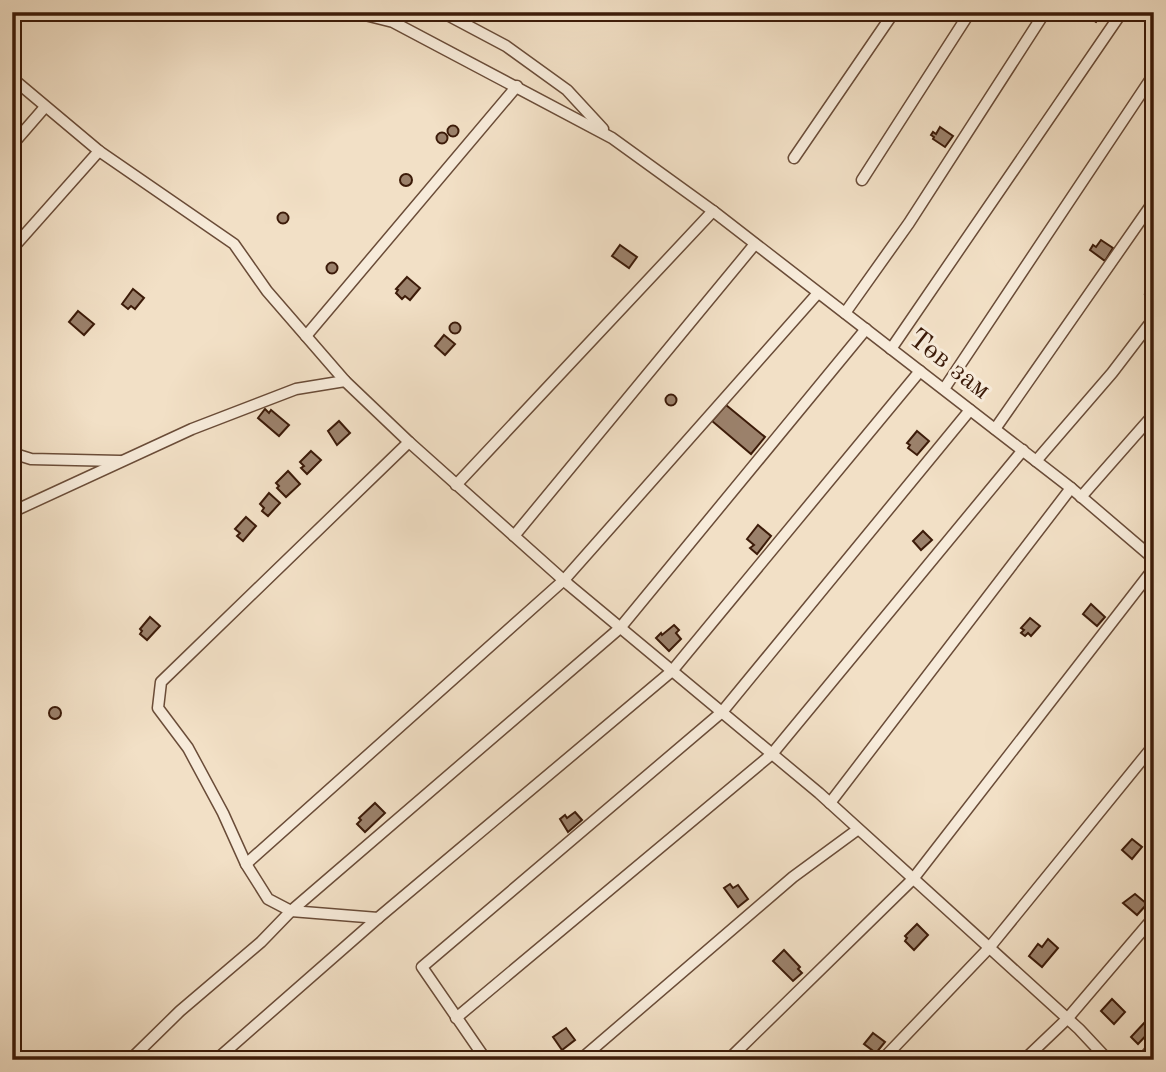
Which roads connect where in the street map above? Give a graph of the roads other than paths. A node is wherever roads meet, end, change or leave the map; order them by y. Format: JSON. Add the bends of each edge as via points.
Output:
{"nodes":[{"id":1,"x":353,"y":12,"type":"edge"},
{"id":2,"x":442,"y":12,"type":"edge"},
{"id":3,"x":894,"y":12,"type":"edge"},
{"id":4,"x":970,"y":12,"type":"edge"},
{"id":5,"x":1045,"y":12,"type":"edge"},
{"id":6,"x":1122,"y":12,"type":"edge"},
{"id":7,"x":1148,"y":12,"type":"edge"},
{"id":8,"x":1154,"y":16,"type":"edge"},
{"id":9,"x":1154,"y":74,"type":"edge"},
{"id":10,"x":12,"y":78,"type":"edge"},
{"id":11,"x":517,"y":86,"type":"junction"},
{"id":12,"x":45,"y":107,"type":"junction"},
{"id":13,"x":612,"y":138,"type":"junction"},
{"id":14,"x":12,"y":145,"type":"edge"},
{"id":15,"x":99,"y":151,"type":"junction"},
{"id":16,"x":794,"y":158,"type":"dead end"},
{"id":17,"x":862,"y":180,"type":"dead end"},
{"id":18,"x":1154,"y":201,"type":"edge"},
{"id":19,"x":713,"y":211,"type":"junction"},
{"id":20,"x":755,"y":244,"type":"junction"},
{"id":21,"x":12,"y":249,"type":"edge"},
{"id":22,"x":818,"y":293,"type":"junction"},
{"id":23,"x":845,"y":313,"type":"junction"},
{"id":24,"x":1154,"y":317,"type":"edge"},
{"id":25,"x":866,"y":330,"type":"junction"},
{"id":26,"x":306,"y":336,"type":"junction"},
{"id":27,"x":891,"y":349,"type":"junction"},
{"id":28,"x":919,"y":370,"type":"junction"},
{"id":29,"x":345,"y":381,"type":"junction"},
{"id":30,"x":944,"y":389,"type":"junction"},
{"id":31,"x":970,"y":410,"type":"junction"},
{"id":32,"x":1154,"y":414,"type":"edge"},
{"id":33,"x":995,"y":429,"type":"junction"},
{"id":34,"x":409,"y":442,"type":"junction"},
{"id":35,"x":1023,"y":450,"type":"junction"},
{"id":36,"x":12,"y":453,"type":"edge"},
{"id":37,"x":123,"y":461,"type":"junction"},
{"id":38,"x":1036,"y":461,"type":"junction"},
{"id":39,"x":456,"y":485,"type":"junction"},
{"id":40,"x":1071,"y":488,"type":"junction"},
{"id":41,"x":1082,"y":496,"type":"junction"},
{"id":42,"x":12,"y":512,"type":"edge"},
{"id":43,"x":514,"y":536,"type":"junction"},
{"id":44,"x":1154,"y":559,"type":"edge"},
{"id":45,"x":1154,"y":568,"type":"edge"},
{"id":46,"x":564,"y":580,"type":"junction"},
{"id":47,"x":620,"y":628,"type":"junction"},
{"id":48,"x":672,"y":671,"type":"junction"},
{"id":49,"x":722,"y":712,"type":"junction"},
{"id":50,"x":1154,"y":745,"type":"edge"},
{"id":51,"x":772,"y":754,"type":"junction"},
{"id":52,"x":830,"y":803,"type":"junction"},
{"id":53,"x":857,"y":830,"type":"junction"},
{"id":54,"x":246,"y":864,"type":"junction"},
{"id":55,"x":913,"y":879,"type":"junction"},
{"id":56,"x":291,"y":911,"type":"junction"},
{"id":57,"x":1154,"y":917,"type":"edge"},
{"id":58,"x":378,"y":918,"type":"junction"},
{"id":59,"x":989,"y":948,"type":"junction"},
{"id":60,"x":456,"y":1018,"type":"junction"},
{"id":61,"x":1067,"y":1018,"type":"junction"},
{"id":62,"x":1154,"y":1046,"type":"edge"},
{"id":63,"x":130,"y":1060,"type":"edge"},
{"id":64,"x":216,"y":1060,"type":"edge"},
{"id":65,"x":485,"y":1060,"type":"edge"},
{"id":66,"x":580,"y":1060,"type":"edge"},
{"id":67,"x":728,"y":1060,"type":"edge"},
{"id":68,"x":882,"y":1060,"type":"edge"},
{"id":69,"x":1024,"y":1060,"type":"edge"},
{"id":70,"x":1108,"y":1060,"type":"edge"},
{"id":71,"x":1142,"y":1060,"type":"edge"}],
"edges":[{"from":1,"to":11,"type":"street","via":[[393,22]]},
{"from":2,"to":13,"type":"street","via":[[506,46],[567,90]]},
{"from":3,"to":16,"type":"street"},
{"from":4,"to":17,"type":"street"},
{"from":5,"to":23,"type":"street"},
{"from":6,"to":27,"type":"street"},
{"from":7,"to":8,"type":"street"},
{"from":9,"to":30,"type":"street"},
{"from":10,"to":12,"type":"street"},
{"from":11,"to":13,"type":"street"},
{"from":11,"to":26,"type":"street"},
{"from":12,"to":14,"type":"street"},
{"from":12,"to":15,"type":"street"},
{"from":13,"to":19,"type":"street","name":"Төв зам"},
{"from":15,"to":21,"type":"street"},
{"from":15,"to":26,"type":"street","via":[[234,244]]},
{"from":18,"to":33,"type":"street"},
{"from":19,"to":20,"type":"street","name":"Төв зам"},
{"from":19,"to":39,"type":"street"},
{"from":20,"to":22,"type":"street","name":"Төв зам"},
{"from":20,"to":43,"type":"street"},
{"from":22,"to":23,"type":"street","name":"Төв зам"},
{"from":22,"to":46,"type":"street"},
{"from":23,"to":25,"type":"street","name":"Төв зам"},
{"from":24,"to":38,"type":"street"},
{"from":25,"to":27,"type":"street","name":"Төв зам"},
{"from":25,"to":47,"type":"street"},
{"from":26,"to":29,"type":"street"},
{"from":27,"to":28,"type":"street","name":"Төв зам"},
{"from":28,"to":30,"type":"street","name":"Төв зам"},
{"from":28,"to":48,"type":"street"},
{"from":29,"to":34,"type":"street"},
{"from":29,"to":37,"type":"street","via":[[296,389]]},
{"from":30,"to":31,"type":"street","name":"Төв зам"},
{"from":31,"to":33,"type":"street","name":"Төв зам"},
{"from":31,"to":49,"type":"street"},
{"from":32,"to":41,"type":"street"},
{"from":33,"to":35,"type":"street","name":"Төв зам"},
{"from":34,"to":39,"type":"street"},
{"from":34,"to":54,"type":"street","via":[[161,682],[158,708],[188,748]]},
{"from":35,"to":38,"type":"street","name":"Төв зам"},
{"from":35,"to":51,"type":"street"},
{"from":36,"to":37,"type":"street","via":[[31,459]]},
{"from":37,"to":42,"type":"street"},
{"from":38,"to":40,"type":"street","name":"Төв зам"},
{"from":39,"to":43,"type":"street"},
{"from":40,"to":41,"type":"street","name":"Төв зам"},
{"from":40,"to":52,"type":"street"},
{"from":41,"to":44,"type":"street","name":"Төв зам"},
{"from":43,"to":46,"type":"street"},
{"from":45,"to":55,"type":"street"},
{"from":46,"to":47,"type":"street"},
{"from":46,"to":54,"type":"street"},
{"from":47,"to":48,"type":"street"},
{"from":47,"to":56,"type":"street"},
{"from":48,"to":49,"type":"street"},
{"from":48,"to":58,"type":"street"},
{"from":49,"to":51,"type":"street"},
{"from":49,"to":60,"type":"street","via":[[422,967]]},
{"from":50,"to":59,"type":"street"},
{"from":51,"to":52,"type":"street"},
{"from":51,"to":60,"type":"street"},
{"from":52,"to":53,"type":"street"},
{"from":53,"to":55,"type":"street"},
{"from":53,"to":66,"type":"street","via":[[793,877]]},
{"from":54,"to":56,"type":"street","via":[[268,899]]},
{"from":55,"to":59,"type":"street"},
{"from":55,"to":67,"type":"street"},
{"from":56,"to":58,"type":"street"},
{"from":56,"to":63,"type":"street"},
{"from":57,"to":61,"type":"street"},
{"from":58,"to":64,"type":"street"},
{"from":59,"to":61,"type":"street"},
{"from":59,"to":68,"type":"street"},
{"from":60,"to":65,"type":"street"},
{"from":61,"to":69,"type":"street"},
{"from":61,"to":70,"type":"street"},
{"from":62,"to":71,"type":"street"}]}
